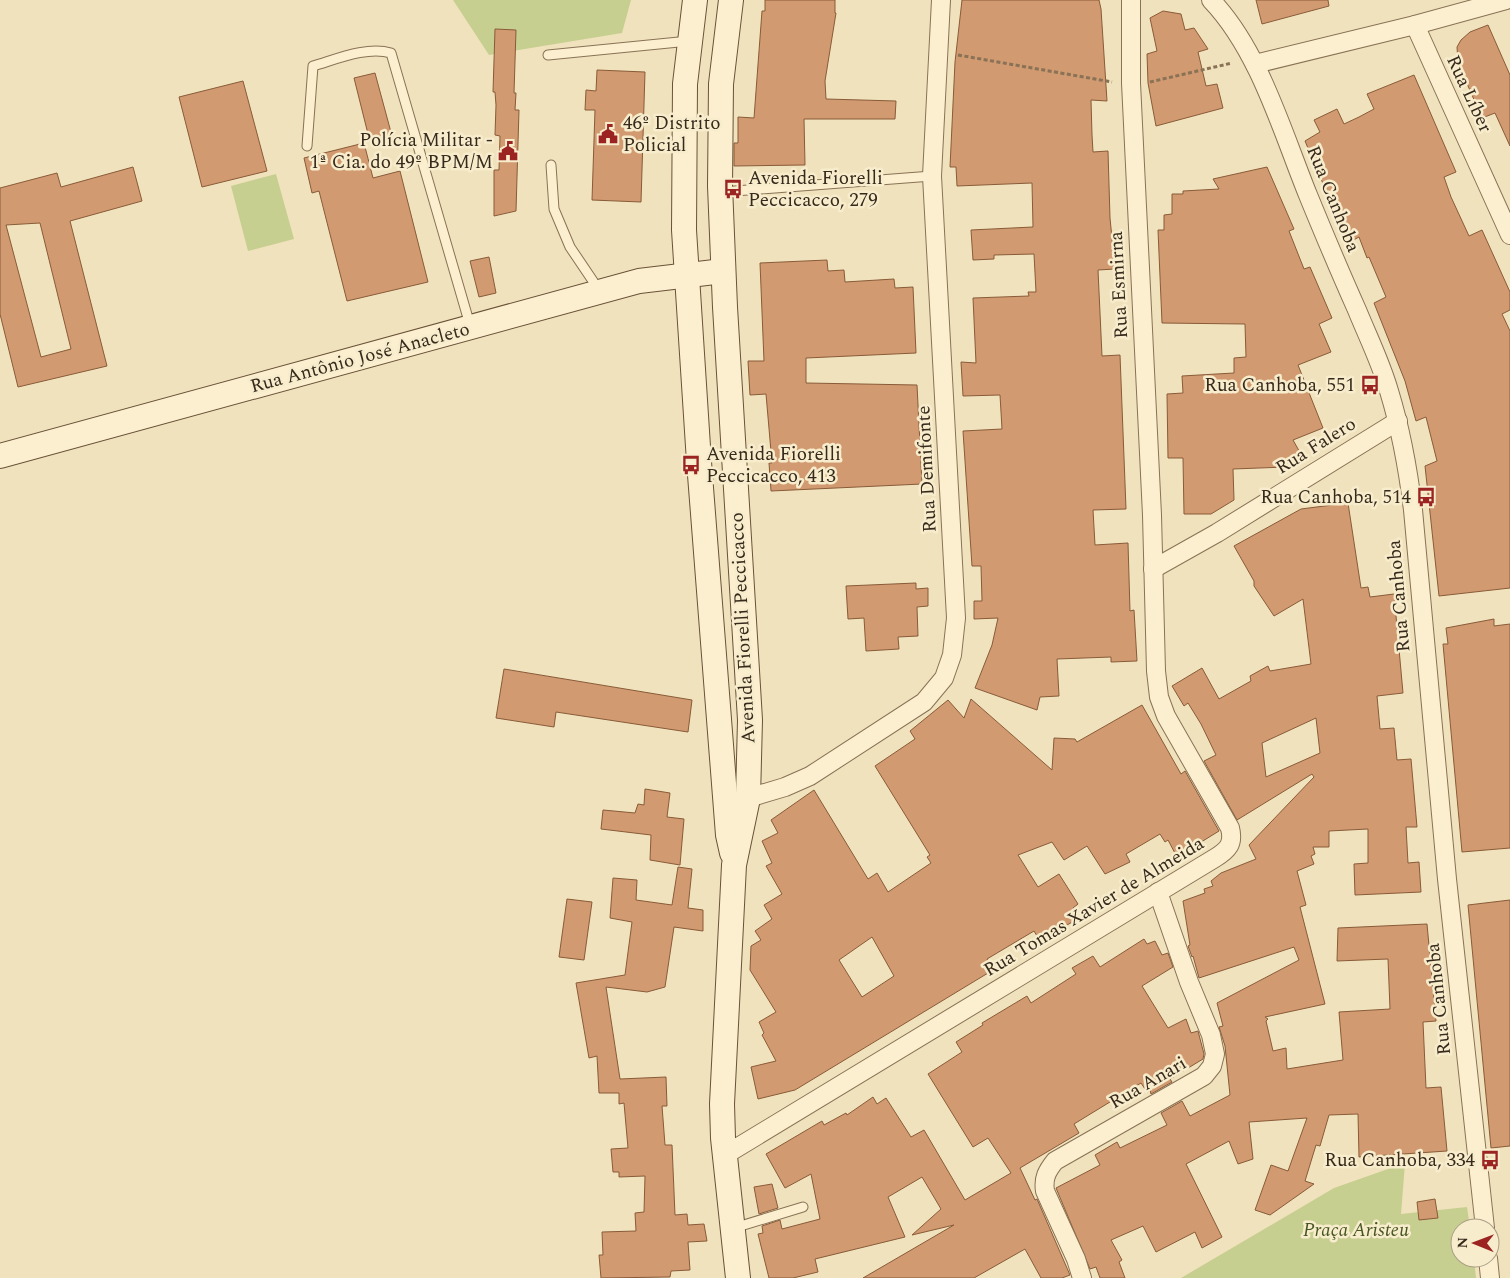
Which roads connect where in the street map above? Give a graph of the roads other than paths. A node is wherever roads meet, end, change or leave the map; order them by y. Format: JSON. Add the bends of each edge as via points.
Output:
{"nodes":[{"id":1,"x":695,"y":0,"type":"edge"},
{"id":2,"x":731,"y":0,"type":"edge"},
{"id":3,"x":941,"y":0,"type":"edge"},
{"id":4,"x":1131,"y":0,"type":"edge"},
{"id":5,"x":1211,"y":0,"type":"edge"},
{"id":6,"x":1506,"y":0,"type":"edge"},
{"id":7,"x":1415,"y":26,"type":"junction"},
{"id":8,"x":689,"y":41,"type":"junction"},
{"id":9,"x":548,"y":55,"type":"dead end"},
{"id":10,"x":1253,"y":61,"type":"junction"},
{"id":11,"x":307,"y":146,"type":"dead end"},
{"id":12,"x":551,"y":166,"type":"dead end"},
{"id":13,"x":932,"y":176,"type":"junction"},
{"id":14,"x":720,"y":192,"type":"junction"},
{"id":15,"x":1510,"y":235,"type":"edge"},
{"id":16,"x":723,"y":271,"type":"junction"},
{"id":17,"x":686,"y":275,"type":"junction"},
{"id":18,"x":600,"y":292,"type":"junction"},
{"id":19,"x":470,"y":328,"type":"junction"},
{"id":20,"x":1398,"y":421,"type":"junction"},
{"id":21,"x":0,"y":456,"type":"edge"},
{"id":22,"x":1154,"y":569,"type":"junction"},
{"id":23,"x":748,"y":798,"type":"junction"},
{"id":24,"x":726,"y":804,"type":"junction"},
{"id":25,"x":734,"y":865,"type":"junction"},
{"id":26,"x":1158,"y":892,"type":"junction"},
{"id":27,"x":725,"y":1155,"type":"junction"},
{"id":28,"x":803,"y":1207,"type":"dead end"},
{"id":29,"x":1484,"y":1218,"type":"edge"},
{"id":30,"x":732,"y":1229,"type":"junction"},
{"id":31,"x":738,"y":1278,"type":"edge"},
{"id":32,"x":1082,"y":1278,"type":"edge"}],
"edges":[{"from":1,"to":8,"type":"main road","name":"Avenida Fiorelli Peccicacco"},
{"from":2,"to":14,"type":"main road","name":"Avenida Fiorelli Peccicacco","via":[[721,84]]},
{"from":3,"to":13,"type":"street","name":"Rua Demifonte"},
{"from":4,"to":22,"type":"street","name":"Rua Esmirna","via":[[1131,83]]},
{"from":5,"to":10,"type":"street","name":"Rua Canhoba","via":[[1235,28]]},
{"from":6,"to":7,"type":"street"},
{"from":7,"to":10,"type":"street"},
{"from":7,"to":15,"type":"street","name":"Rua Líber"},
{"from":8,"to":9,"type":"lane"},
{"from":8,"to":17,"type":"main road","name":"Avenida Fiorelli Peccicacco","via":[[685,94]]},
{"from":10,"to":20,"type":"street","name":"Rua Canhoba","via":[[1389,389]]},
{"from":11,"to":19,"type":"lane","via":[[313,66],[366,52],[380,50],[391,53]]},
{"from":12,"to":18,"type":"lane","via":[[554,209],[570,247]]},
{"from":13,"to":14,"type":"lane"},
{"from":13,"to":23,"type":"street","name":"Rua Demifonte","via":[[956,618],[952,655],[944,678],[924,702],[810,776]]},
{"from":14,"to":16,"type":"main road","name":"Avenida Fiorelli Peccicacco"},
{"from":16,"to":17,"type":"main road","name":"Rua Antônio José Anacleto"},
{"from":16,"to":23,"type":"main road","name":"Avenida Fiorelli Peccicacco","via":[[750,720]]},
{"from":17,"to":18,"type":"main road","name":"Rua Antônio José Anacleto","via":[[639,281]]},
{"from":17,"to":24,"type":"main road","name":"Avenida Fiorelli Peccicacco"},
{"from":18,"to":19,"type":"main road","name":"Rua Antônio José Anacleto"},
{"from":19,"to":21,"type":"main road","name":"Rua Antônio José Anacleto"},
{"from":20,"to":22,"type":"street","name":"Rua Falero"},
{"from":20,"to":29,"type":"street","name":"Rua Canhoba","via":[[1409,478],[1447,879]]},
{"from":22,"to":26,"type":"street","name":"Rua Tomas Xavier de Almeida","via":[[1159,697],[1166,716],[1232,836],[1227,850]]},
{"from":23,"to":24,"type":"street","name":"Rua Demifonte"},
{"from":23,"to":25,"type":"main road","name":"Avenida Fiorelli Peccicacco"},
{"from":24,"to":25,"type":"main road","name":"Avenida Fiorelli Peccicacco"},
{"from":25,"to":27,"type":"main road","name":"Avenida Fiorelli Peccicacco","via":[[722,1104]]},
{"from":26,"to":27,"type":"street","name":"Rua Tomas Xavier de Almeida"},
{"from":26,"to":32,"type":"street","name":"Rua Anari","via":[[1211,1035],[1215,1054],[1212,1066],[1204,1076],[1055,1161],[1048,1170],[1044,1180],[1045,1191]]},
{"from":27,"to":30,"type":"main road","name":"Avenida Fiorelli Peccicacco"},
{"from":28,"to":30,"type":"lane"},
{"from":30,"to":31,"type":"main road","name":"Avenida Fiorelli Peccicacco"}]}
